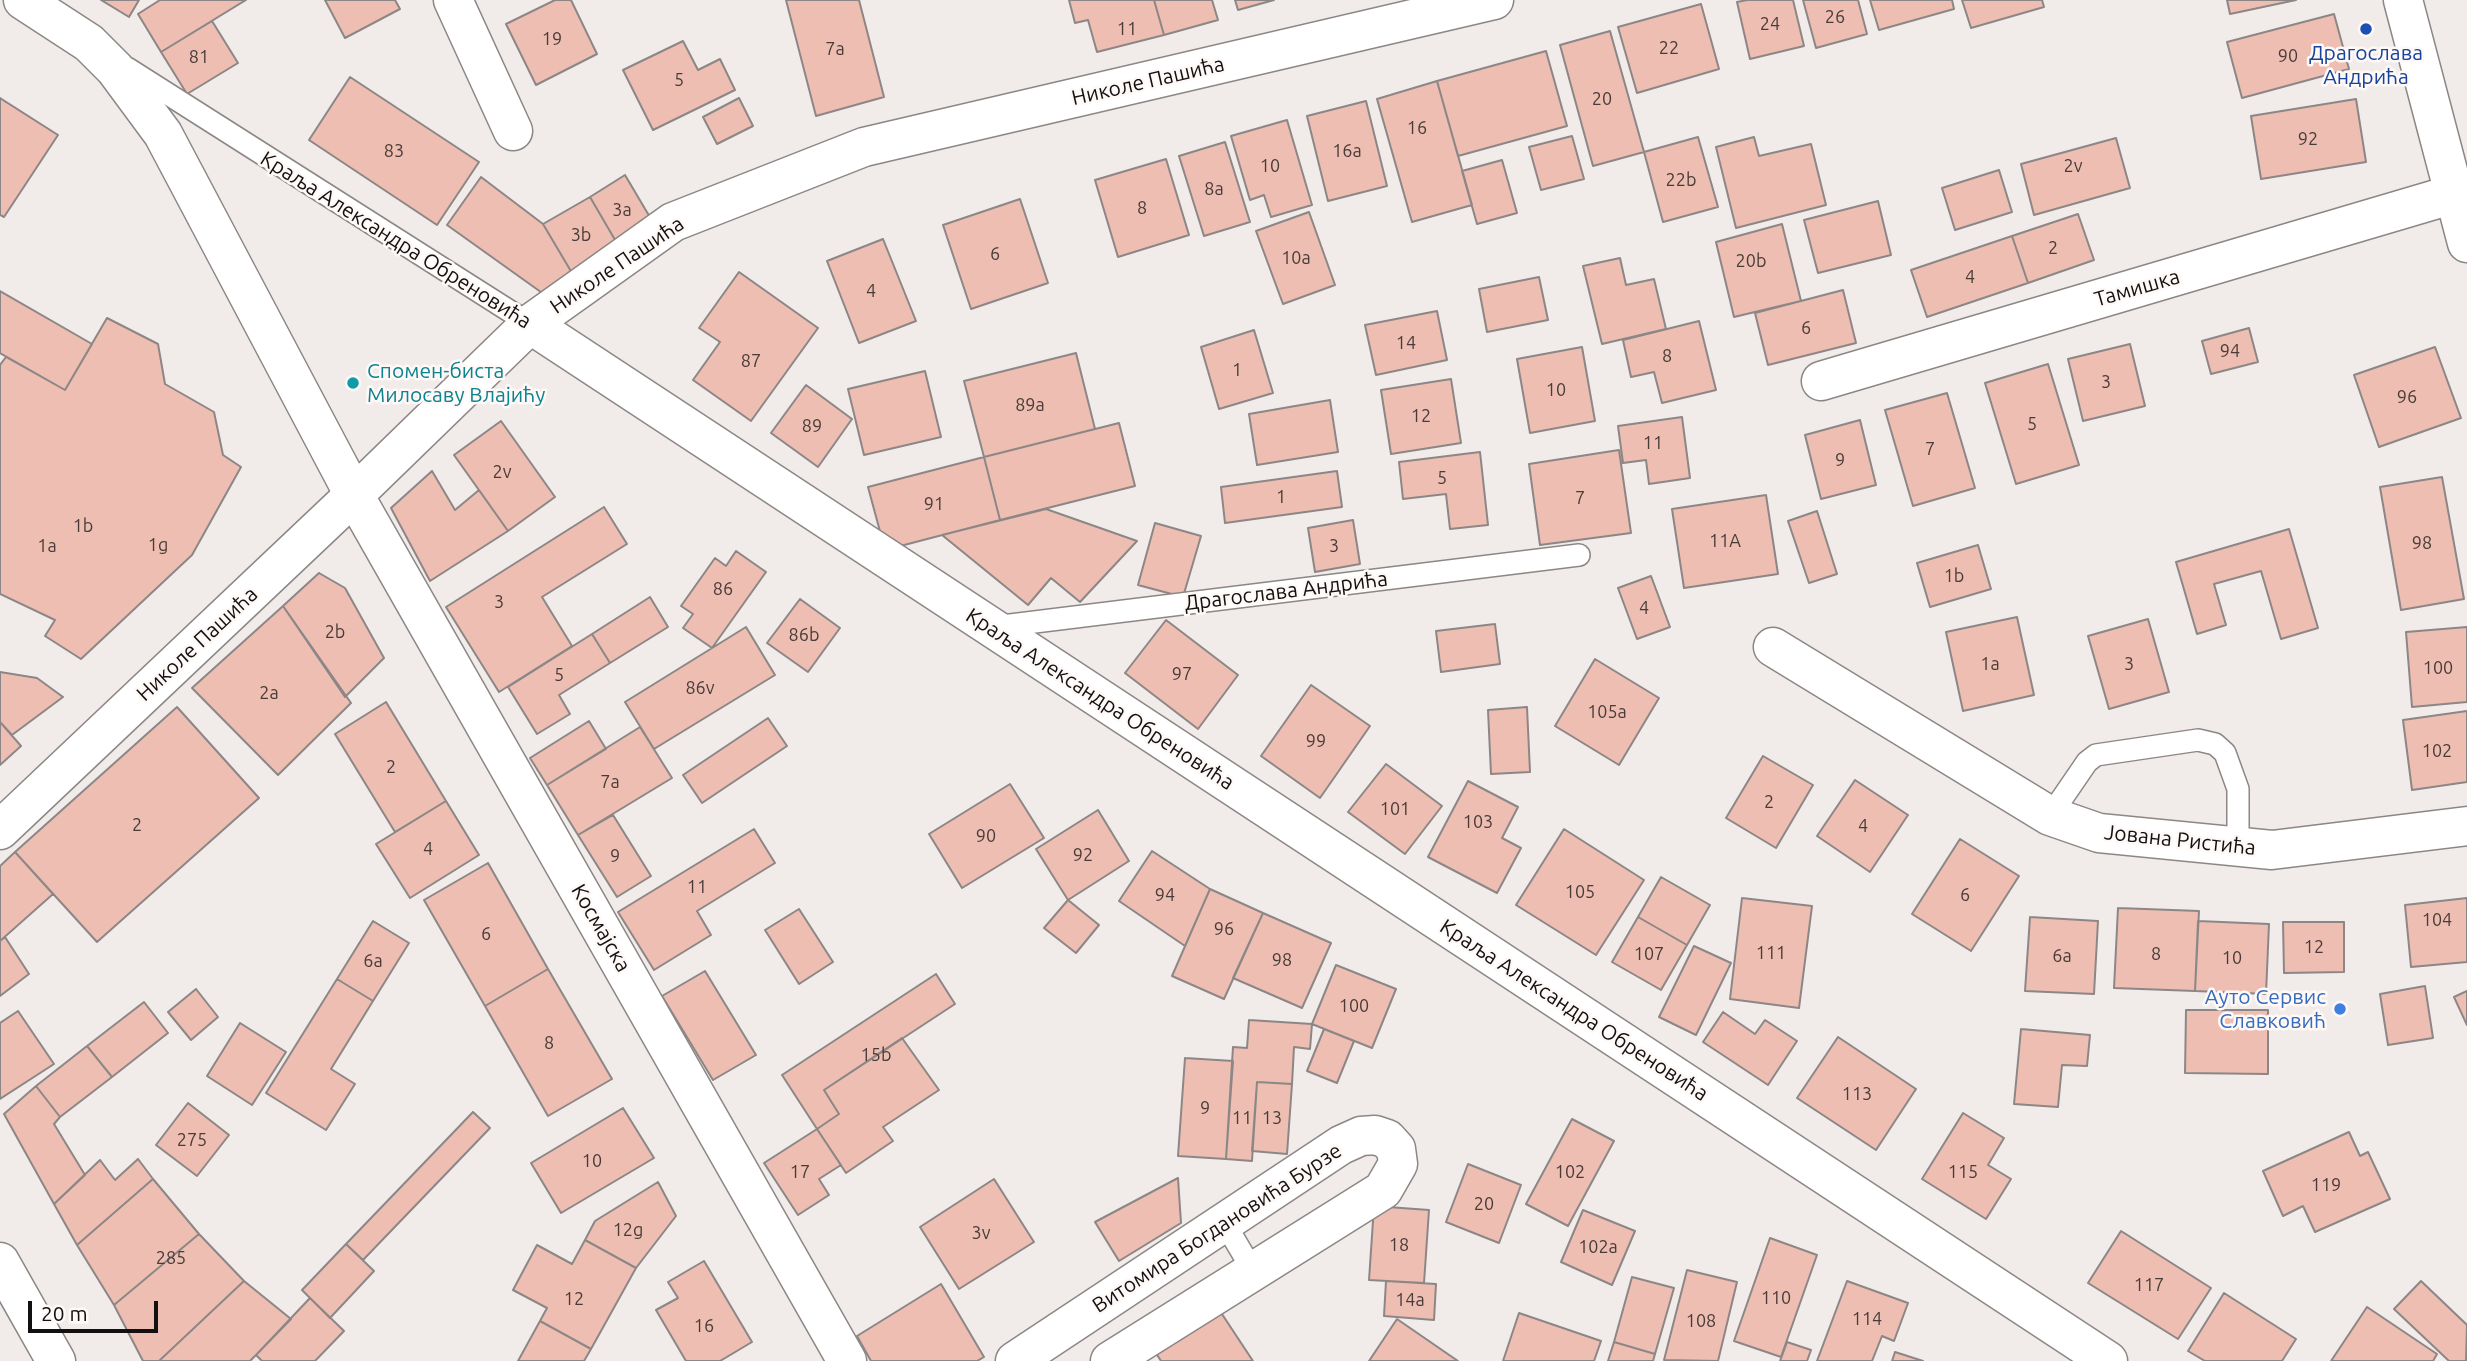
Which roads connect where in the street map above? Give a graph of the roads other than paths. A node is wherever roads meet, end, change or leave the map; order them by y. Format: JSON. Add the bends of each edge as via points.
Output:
{"nodes":[{"id":1,"x":23,"y":0,"type":"edge"},
{"id":2,"x":453,"y":0,"type":"edge"},
{"id":3,"x":1494,"y":0,"type":"edge"},
{"id":4,"x":2403,"y":0,"type":"edge"},
{"id":5,"x":89,"y":43,"type":"junction"},
{"id":6,"x":513,"y":131,"type":"dead end"},
{"id":7,"x":2454,"y":194,"type":"junction"},
{"id":8,"x":2467,"y":243,"type":"edge"},
{"id":9,"x":530,"y":324,"type":"junction"},
{"id":10,"x":1821,"y":381,"type":"dead end"},
{"id":11,"x":354,"y":495,"type":"junction"},
{"id":12,"x":1579,"y":555,"type":"dead end"},
{"id":13,"x":992,"y":628,"type":"junction"},
{"id":14,"x":1773,"y":646,"type":"dead end"},
{"id":15,"x":2050,"y":816,"type":"junction"},
{"id":16,"x":2467,"y":825,"type":"edge"},
{"id":17,"x":0,"y":830,"type":"edge"},
{"id":18,"x":2238,"y":846,"type":"junction"},
{"id":19,"x":1224,"y":1222,"type":"junction"},
{"id":20,"x":0,"y":1262,"type":"edge"},
{"id":21,"x":1253,"y":1272,"type":"junction"},
{"id":22,"x":56,"y":1361,"type":"edge"},
{"id":23,"x":847,"y":1361,"type":"edge"},
{"id":24,"x":1015,"y":1361,"type":"edge"},
{"id":25,"x":1110,"y":1361,"type":"edge"},
{"id":26,"x":2108,"y":1361,"type":"edge"}],
"edges":[{"from":1,"to":5,"type":"street","name":"Краља Александра Обреновића"},
{"from":2,"to":6,"type":"street"},
{"from":3,"to":9,"type":"street","name":"Николе Пашића","via":[[864,147],[673,222]]},
{"from":4,"to":7,"type":"street"},
{"from":5,"to":9,"type":"lane","name":"Краља Александра Обреновића"},
{"from":5,"to":11,"type":"street","name":"Краља Александра Обреновића","via":[[115,69],[163,134]]},
{"from":7,"to":8,"type":"street"},
{"from":7,"to":10,"type":"street","name":"Тамишка"},
{"from":9,"to":11,"type":"street","name":"Николе Пашића"},
{"from":9,"to":13,"type":"street","name":"Краља Александра Обреновића"},
{"from":11,"to":17,"type":"street","name":"Николе Пашића"},
{"from":11,"to":23,"type":"street","name":"Космајска"},
{"from":12,"to":13,"type":"lane","name":"Драгослава Андрића"},
{"from":13,"to":26,"type":"street","name":"Краља Александра Обреновића"},
{"from":14,"to":15,"type":"street","name":"Јована Ристића"},
{"from":15,"to":18,"type":"street","name":"Јована Ристића","via":[[2099,832]]},
{"from":15,"to":18,"type":"lane","via":[[2096,755],[2198,740],[2216,744],[2225,753],[2238,789]]},
{"from":16,"to":18,"type":"street","name":"Јована Ристића","via":[[2272,850]]},
{"from":19,"to":21,"type":"lane"},
{"from":19,"to":21,"type":"street","name":"Витомира Богдановића Бурзе","via":[[1361,1136],[1387,1139],[1396,1149],[1398,1164],[1383,1190]]},
{"from":19,"to":24,"type":"street","name":"Витомира Богдановића Бурзе"},
{"from":20,"to":22,"type":"street"},
{"from":21,"to":25,"type":"street","name":"Витомира Богдановића Бурзе"}]}
